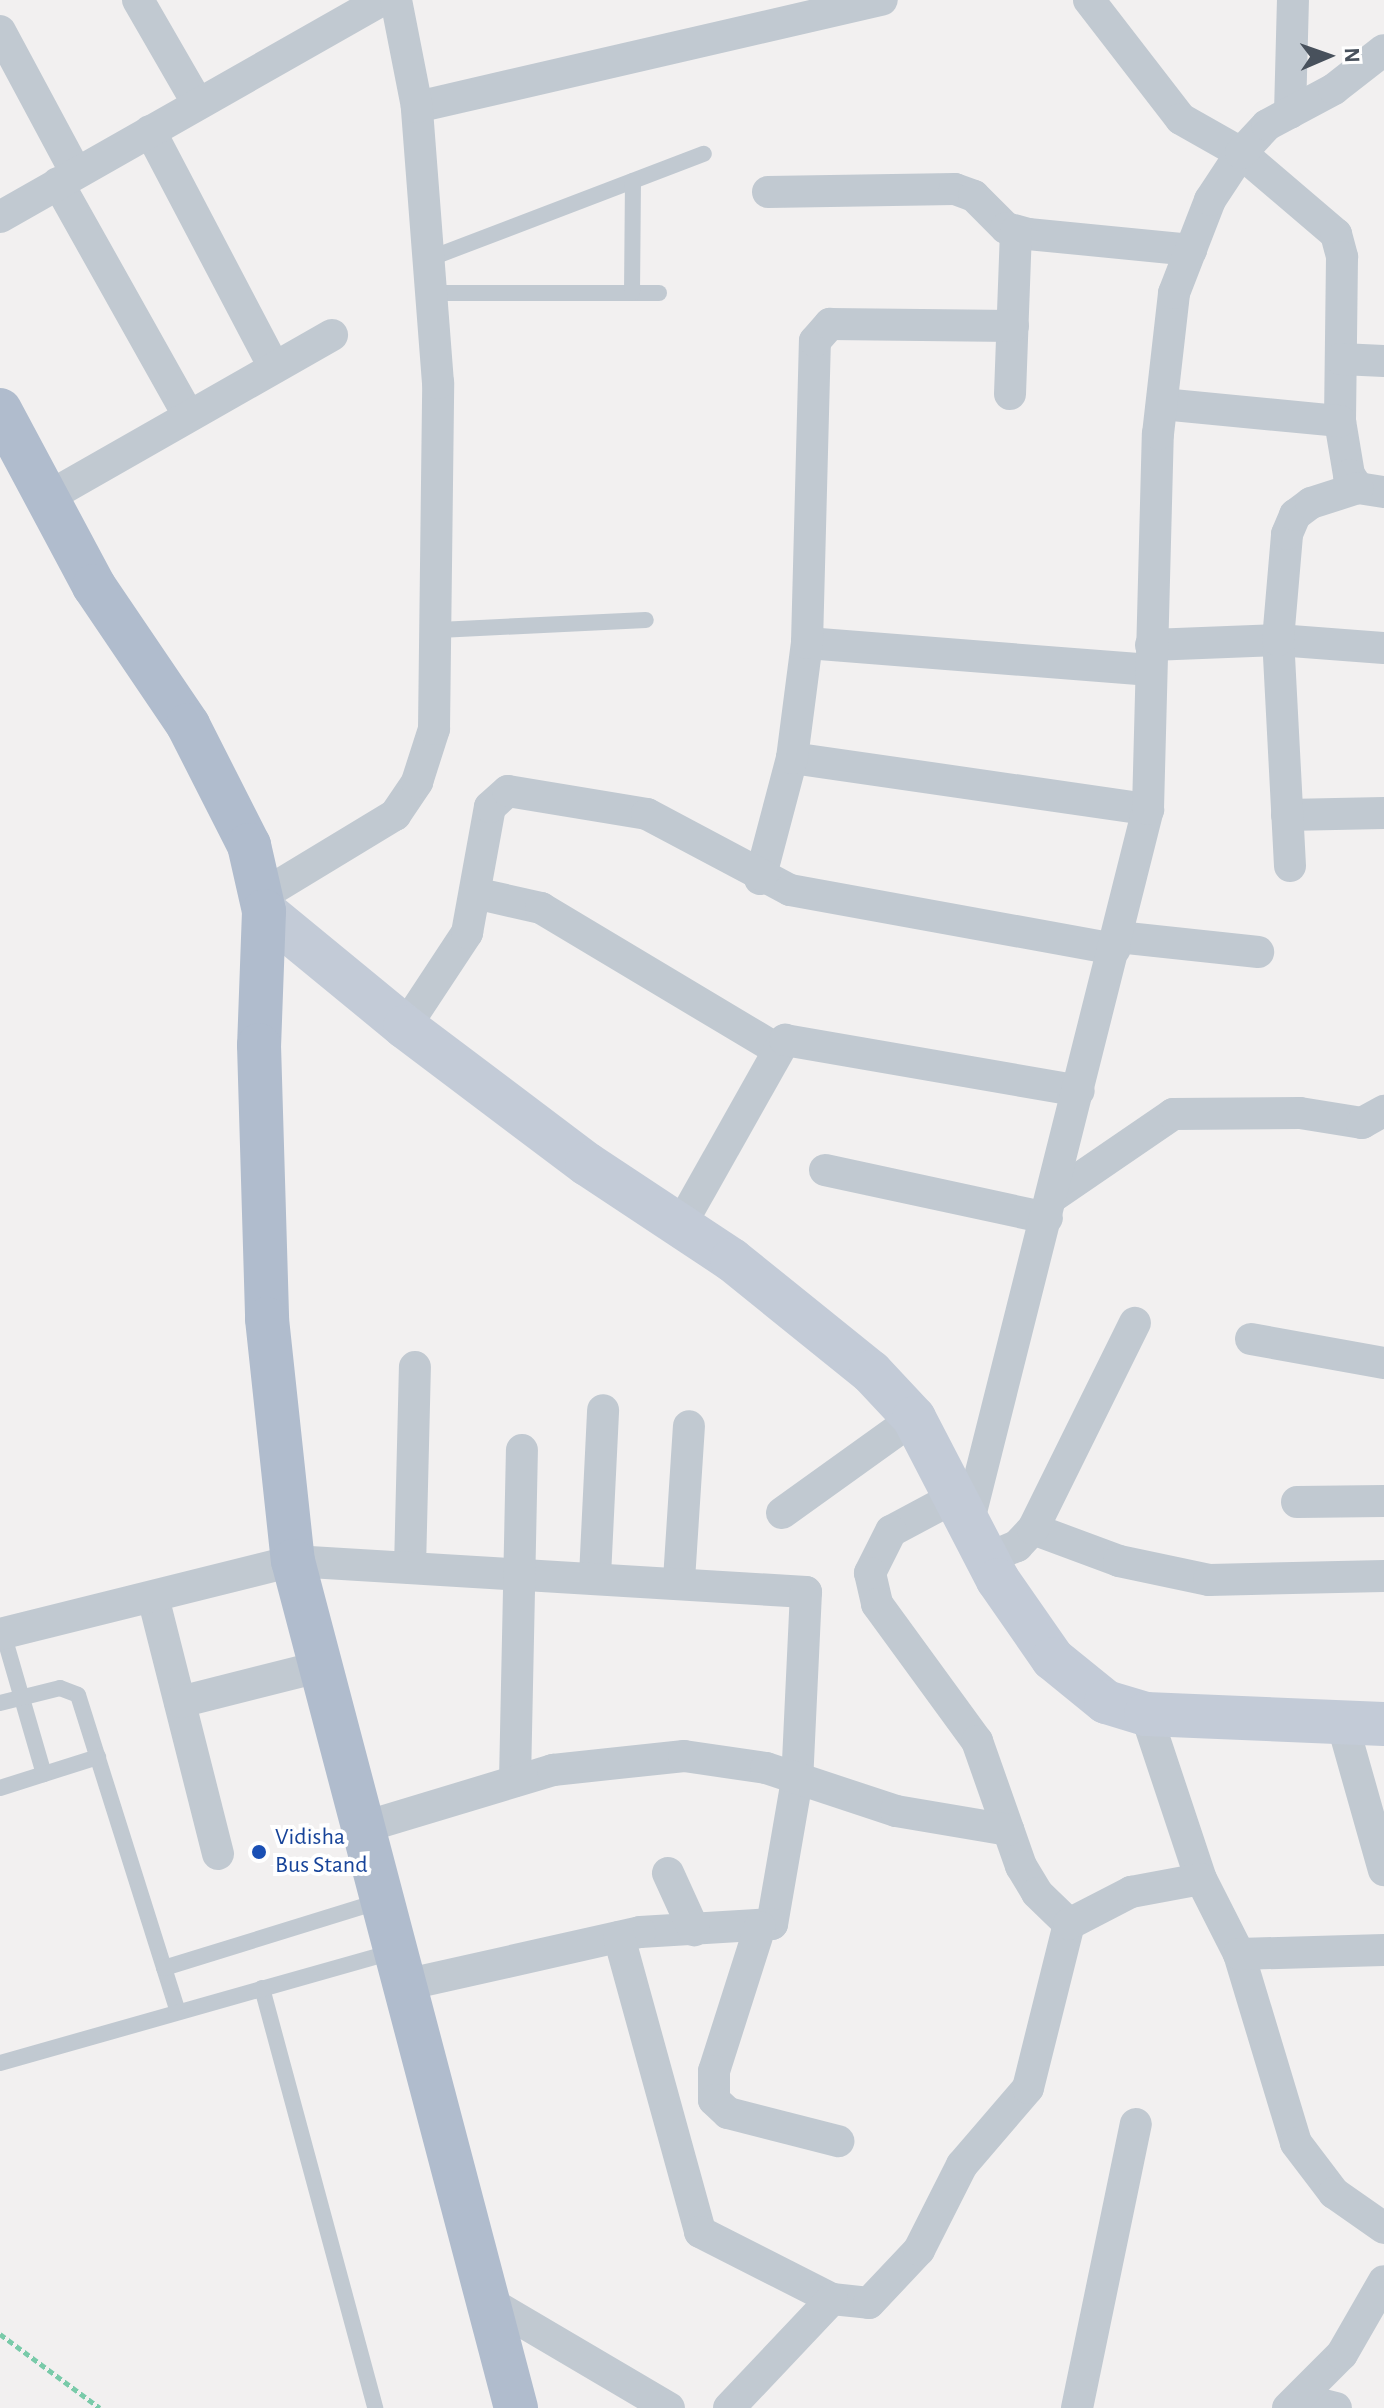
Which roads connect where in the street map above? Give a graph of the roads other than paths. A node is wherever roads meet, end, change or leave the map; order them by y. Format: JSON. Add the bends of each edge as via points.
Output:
{"nodes":[{"id":1,"x":138,"y":0,"type":"edge"},
{"id":2,"x":382,"y":0,"type":"edge"},
{"id":3,"x":396,"y":0,"type":"edge"},
{"id":4,"x":882,"y":0,"type":"edge"},
{"id":5,"x":1089,"y":0,"type":"edge"},
{"id":6,"x":1293,"y":0,"type":"edge"},
{"id":7,"x":0,"y":31,"type":"edge"},
{"id":8,"x":1384,"y":50,"type":"edge"},
{"id":9,"x":198,"y":104,"type":"junction"},
{"id":10,"x":417,"y":107,"type":"junction"},
{"id":11,"x":1290,"y":113,"type":"junction"},
{"id":12,"x":150,"y":131,"type":"junction"},
{"id":13,"x":1241,"y":153,"type":"junction"},
{"id":14,"x":704,"y":154,"type":"dead end"},
{"id":15,"x":67,"y":178,"type":"junction"},
{"id":16,"x":633,"y":181,"type":"junction"},
{"id":17,"x":768,"y":192,"type":"dead end"},
{"id":18,"x":0,"y":217,"type":"edge"},
{"id":19,"x":1016,"y":231,"type":"junction"},
{"id":20,"x":1191,"y":250,"type":"junction"},
{"id":21,"x":431,"y":258,"type":"junction"},
{"id":22,"x":433,"y":293,"type":"junction"},
{"id":23,"x":632,"y":293,"type":"junction"},
{"id":24,"x":659,"y":293,"type":"dead end"},
{"id":25,"x":1013,"y":326,"type":"junction"},
{"id":26,"x":332,"y":335,"type":"dead end"},
{"id":27,"x":1341,"y":359,"type":"junction"},
{"id":28,"x":1384,"y":361,"type":"edge"},
{"id":29,"x":274,"y":367,"type":"junction"},
{"id":30,"x":1010,"y":394,"type":"dead end"},
{"id":31,"x":1162,"y":404,"type":"junction"},
{"id":32,"x":0,"y":410,"type":"edge"},
{"id":33,"x":188,"y":415,"type":"junction"},
{"id":34,"x":1340,"y":421,"type":"junction"},
{"id":35,"x":1371,"y":490,"type":"edge"},
{"id":36,"x":48,"y":497,"type":"junction"},
{"id":37,"x":646,"y":620,"type":"dead end"},
{"id":38,"x":439,"y":630,"type":"junction"},
{"id":39,"x":1278,"y":640,"type":"junction"},
{"id":40,"x":807,"y":643,"type":"junction"},
{"id":41,"x":1384,"y":648,"type":"edge"},
{"id":42,"x":1151,"y":658,"type":"junction"},
{"id":43,"x":792,"y":758,"type":"junction"},
{"id":44,"x":1148,"y":809,"type":"junction"},
{"id":45,"x":1384,"y":813,"type":"edge"},
{"id":46,"x":1287,"y":815,"type":"junction"},
{"id":47,"x":1290,"y":866,"type":"dead end"},
{"id":48,"x":760,"y":879,"type":"junction"},
{"id":49,"x":479,"y":894,"type":"junction"},
{"id":50,"x":263,"y":904,"type":"junction"},
{"id":51,"x":1116,"y":943,"type":"junction"},
{"id":52,"x":1258,"y":952,"type":"dead end"},
{"id":53,"x":405,"y":1027,"type":"junction"},
{"id":54,"x":777,"y":1049,"type":"junction"},
{"id":55,"x":1079,"y":1091,"type":"junction"},
{"id":56,"x":1384,"y":1111,"type":"edge"},
{"id":57,"x":825,"y":1170,"type":"dead end"},
{"id":58,"x":1049,"y":1208,"type":"junction"},
{"id":59,"x":680,"y":1226,"type":"junction"},
{"id":60,"x":1135,"y":1323,"type":"dead end"},
{"id":61,"x":1251,"y":1339,"type":"dead end"},
{"id":62,"x":1384,"y":1363,"type":"edge"},
{"id":63,"x":415,"y":1367,"type":"dead end"},
{"id":64,"x":603,"y":1410,"type":"dead end"},
{"id":65,"x":914,"y":1418,"type":"junction"},
{"id":66,"x":689,"y":1426,"type":"dead end"},
{"id":67,"x":522,"y":1450,"type":"dead end"},
{"id":68,"x":1384,"y":1501,"type":"edge"},
{"id":69,"x":1297,"y":1502,"type":"dead end"},
{"id":70,"x":782,"y":1513,"type":"dead end"},
{"id":71,"x":970,"y":1527,"type":"junction"},
{"id":72,"x":1033,"y":1529,"type":"junction"},
{"id":73,"x":293,"y":1561,"type":"junction"},
{"id":74,"x":410,"y":1568,"type":"junction"},
{"id":75,"x":517,"y":1572,"type":"junction"},
{"id":76,"x":595,"y":1576,"type":"junction"},
{"id":77,"x":1384,"y":1576,"type":"edge"},
{"id":78,"x":679,"y":1580,"type":"junction"},
{"id":79,"x":153,"y":1597,"type":"junction"},
{"id":80,"x":1,"y":1633,"type":"edge"},
{"id":81,"x":318,"y":1667,"type":"junction"},
{"id":82,"x":21,"y":1697,"type":"junction"},
{"id":83,"x":180,"y":1702,"type":"junction"},
{"id":84,"x":0,"y":1703,"type":"edge"},
{"id":85,"x":1146,"y":1714,"type":"junction"},
{"id":86,"x":1363,"y":1723,"type":"edge"},
{"id":87,"x":98,"y":1757,"type":"junction"},
{"id":88,"x":44,"y":1774,"type":"junction"},
{"id":89,"x":797,"y":1780,"type":"junction"},
{"id":90,"x":515,"y":1781,"type":"junction"},
{"id":91,"x":0,"y":1788,"type":"edge"},
{"id":92,"x":361,"y":1828,"type":"junction"},
{"id":93,"x":1008,"y":1830,"type":"junction"},
{"id":94,"x":218,"y":1854,"type":"dead end"},
{"id":95,"x":1384,"y":1870,"type":"edge"},
{"id":96,"x":668,"y":1873,"type":"dead end"},
{"id":97,"x":1201,"y":1879,"type":"junction"},
{"id":98,"x":381,"y":1901,"type":"junction"},
{"id":99,"x":1069,"y":1924,"type":"junction"},
{"id":100,"x":760,"y":1927,"type":"junction"},
{"id":101,"x":694,"y":1930,"type":"junction"},
{"id":102,"x":619,"y":1937,"type":"junction"},
{"id":103,"x":1384,"y":1950,"type":"edge"},
{"id":104,"x":1239,"y":1954,"type":"junction"},
{"id":105,"x":164,"y":1968,"type":"junction"},
{"id":106,"x":400,"y":1968,"type":"junction"},
{"id":107,"x":262,"y":1988,"type":"junction"},
{"id":108,"x":178,"y":2012,"type":"junction"},
{"id":109,"x":0,"y":2063,"type":"edge"},
{"id":110,"x":1136,"y":2124,"type":"dead end"},
{"id":111,"x":838,"y":2141,"type":"dead end"},
{"id":112,"x":1384,"y":2228,"type":"edge"},
{"id":113,"x":1384,"y":2281,"type":"edge"},
{"id":114,"x":832,"y":2299,"type":"junction"},
{"id":115,"x":494,"y":2305,"type":"junction"},
{"id":116,"x":1294,"y":2404,"type":"edge"},
{"id":117,"x":375,"y":2408,"type":"edge"},
{"id":118,"x":516,"y":2408,"type":"edge"},
{"id":119,"x":669,"y":2408,"type":"edge"},
{"id":120,"x":729,"y":2408,"type":"edge"},
{"id":121,"x":1077,"y":2408,"type":"edge"},
{"id":122,"x":1336,"y":2408,"type":"edge"}],
"edges":[{"from":1,"to":9,"type":"street"},
{"from":2,"to":9,"type":"street"},
{"from":3,"to":10,"type":"street"},
{"from":4,"to":10,"type":"street"},
{"from":5,"to":13,"type":"street","via":[[1181,119]]},
{"from":6,"to":11,"type":"street"},
{"from":7,"to":15,"type":"street"},
{"from":8,"to":11,"type":"street"},
{"from":9,"to":12,"type":"street"},
{"from":10,"to":21,"type":"street"},
{"from":11,"to":13,"type":"street"},
{"from":12,"to":15,"type":"street"},
{"from":12,"to":29,"type":"street"},
{"from":13,"to":20,"type":"street","via":[[1210,200]]},
{"from":13,"to":27,"type":"street","via":[[1336,234],[1342,257]]},
{"from":14,"to":16,"type":"lane"},
{"from":15,"to":18,"type":"street"},
{"from":15,"to":33,"type":"street"},
{"from":16,"to":21,"type":"lane"},
{"from":16,"to":23,"type":"lane"},
{"from":17,"to":19,"type":"street","via":[[955,189]]},
{"from":19,"to":20,"type":"street"},
{"from":19,"to":25,"type":"street"},
{"from":20,"to":31,"type":"street","via":[[1174,293]]},
{"from":21,"to":22,"type":"street"},
{"from":22,"to":23,"type":"lane"},
{"from":22,"to":38,"type":"street"},
{"from":23,"to":24,"type":"lane"},
{"from":25,"to":30,"type":"street"},
{"from":25,"to":40,"type":"street","via":[[822,328],[815,341]]},
{"from":26,"to":29,"type":"street"},
{"from":27,"to":28,"type":"street"},
{"from":27,"to":34,"type":"street"},
{"from":29,"to":33,"type":"street"},
{"from":31,"to":34,"type":"street"},
{"from":31,"to":42,"type":"street"},
{"from":32,"to":36,"type":"main road"},
{"from":33,"to":36,"type":"street"},
{"from":34,"to":35,"type":"street"},
{"from":35,"to":39,"type":"street","via":[[1295,515]]},
{"from":36,"to":50,"type":"main road","via":[[94,586],[229,797]]},
{"from":37,"to":38,"type":"lane"},
{"from":38,"to":50,"type":"street","via":[[428,754],[395,815]]},
{"from":39,"to":41,"type":"street"},
{"from":39,"to":42,"type":"street"},
{"from":39,"to":46,"type":"street"},
{"from":40,"to":42,"type":"street"},
{"from":40,"to":43,"type":"street"},
{"from":42,"to":44,"type":"street"},
{"from":43,"to":44,"type":"street"},
{"from":43,"to":48,"type":"street"},
{"from":44,"to":51,"type":"street"},
{"from":45,"to":46,"type":"street"},
{"from":46,"to":47,"type":"street"},
{"from":48,"to":49,"type":"street","via":[[647,814],[508,791],[490,807]]},
{"from":48,"to":51,"type":"street"},
{"from":49,"to":53,"type":"street","via":[[452,964]]},
{"from":49,"to":54,"type":"street","via":[[541,908]]},
{"from":50,"to":53,"type":"main road"},
{"from":50,"to":73,"type":"main road","via":[[262,1213]]},
{"from":51,"to":52,"type":"street"},
{"from":51,"to":55,"type":"street"},
{"from":53,"to":59,"type":"main road"},
{"from":54,"to":55,"type":"street","via":[[801,1038]]},
{"from":54,"to":59,"type":"street"},
{"from":55,"to":58,"type":"street"},
{"from":56,"to":58,"type":"street","via":[[1362,1123],[1300,1113],[1173,1114]]},
{"from":57,"to":58,"type":"street"},
{"from":58,"to":71,"type":"street"},
{"from":59,"to":65,"type":"main road","via":[[871,1372]]},
{"from":60,"to":72,"type":"street"},
{"from":61,"to":62,"type":"street"},
{"from":63,"to":74,"type":"street"},
{"from":64,"to":76,"type":"street"},
{"from":65,"to":70,"type":"street"},
{"from":65,"to":71,"type":"main road"},
{"from":66,"to":78,"type":"street"},
{"from":67,"to":75,"type":"street"},
{"from":68,"to":69,"type":"street"},
{"from":71,"to":72,"type":"street","via":[[1017,1546]]},
{"from":71,"to":85,"type":"main road","via":[[1053,1659],[1106,1702]]},
{"from":71,"to":93,"type":"street","via":[[891,1531],[870,1573],[877,1604],[977,1741]]},
{"from":72,"to":77,"type":"street","via":[[1119,1561],[1209,1580]]},
{"from":73,"to":74,"type":"street"},
{"from":73,"to":79,"type":"street"},
{"from":73,"to":81,"type":"main road"},
{"from":74,"to":75,"type":"street"},
{"from":75,"to":76,"type":"street"},
{"from":75,"to":90,"type":"street"},
{"from":76,"to":78,"type":"street"},
{"from":78,"to":89,"type":"street","via":[[806,1592]]},
{"from":79,"to":80,"type":"street"},
{"from":79,"to":83,"type":"street"},
{"from":80,"to":82,"type":"lane"},
{"from":81,"to":83,"type":"street"},
{"from":81,"to":92,"type":"main road"},
{"from":82,"to":84,"type":"lane"},
{"from":82,"to":87,"type":"lane","via":[[70,1688]]},
{"from":82,"to":88,"type":"lane"},
{"from":83,"to":94,"type":"street"},
{"from":85,"to":86,"type":"main road"},
{"from":85,"to":97,"type":"street"},
{"from":86,"to":95,"type":"street"},
{"from":87,"to":88,"type":"lane"},
{"from":87,"to":105,"type":"lane"},
{"from":88,"to":91,"type":"lane"},
{"from":89,"to":90,"type":"street","via":[[684,1756],[615,1759]]},
{"from":89,"to":93,"type":"street","via":[[896,1811]]},
{"from":89,"to":100,"type":"street","via":[[779,1913]]},
{"from":90,"to":92,"type":"street"},
{"from":92,"to":98,"type":"main road"},
{"from":93,"to":99,"type":"street","via":[[1037,1893]]},
{"from":96,"to":101,"type":"street"},
{"from":97,"to":99,"type":"street","via":[[1131,1892]]},
{"from":97,"to":104,"type":"street"},
{"from":98,"to":105,"type":"lane"},
{"from":98,"to":106,"type":"main road"},
{"from":99,"to":114,"type":"street","via":[[1028,2088],[962,2165],[910,2262],[869,2303]]},
{"from":100,"to":101,"type":"street"},
{"from":100,"to":111,"type":"street","via":[[714,2071],[714,2100],[728,2113]]},
{"from":101,"to":102,"type":"street"},
{"from":102,"to":106,"type":"street"},
{"from":102,"to":114,"type":"street","via":[[700,2232]]},
{"from":103,"to":104,"type":"street"},
{"from":104,"to":112,"type":"street","via":[[1296,2143],[1334,2193]]},
{"from":105,"to":108,"type":"lane"},
{"from":106,"to":107,"type":"lane"},
{"from":106,"to":115,"type":"main road"},
{"from":107,"to":108,"type":"lane"},
{"from":107,"to":117,"type":"lane"},
{"from":108,"to":109,"type":"lane"},
{"from":110,"to":121,"type":"street"},
{"from":113,"to":116,"type":"street","via":[[1342,2354]]},
{"from":114,"to":120,"type":"street"},
{"from":115,"to":118,"type":"main road"},
{"from":115,"to":119,"type":"street"},
{"from":116,"to":122,"type":"street"}]}
